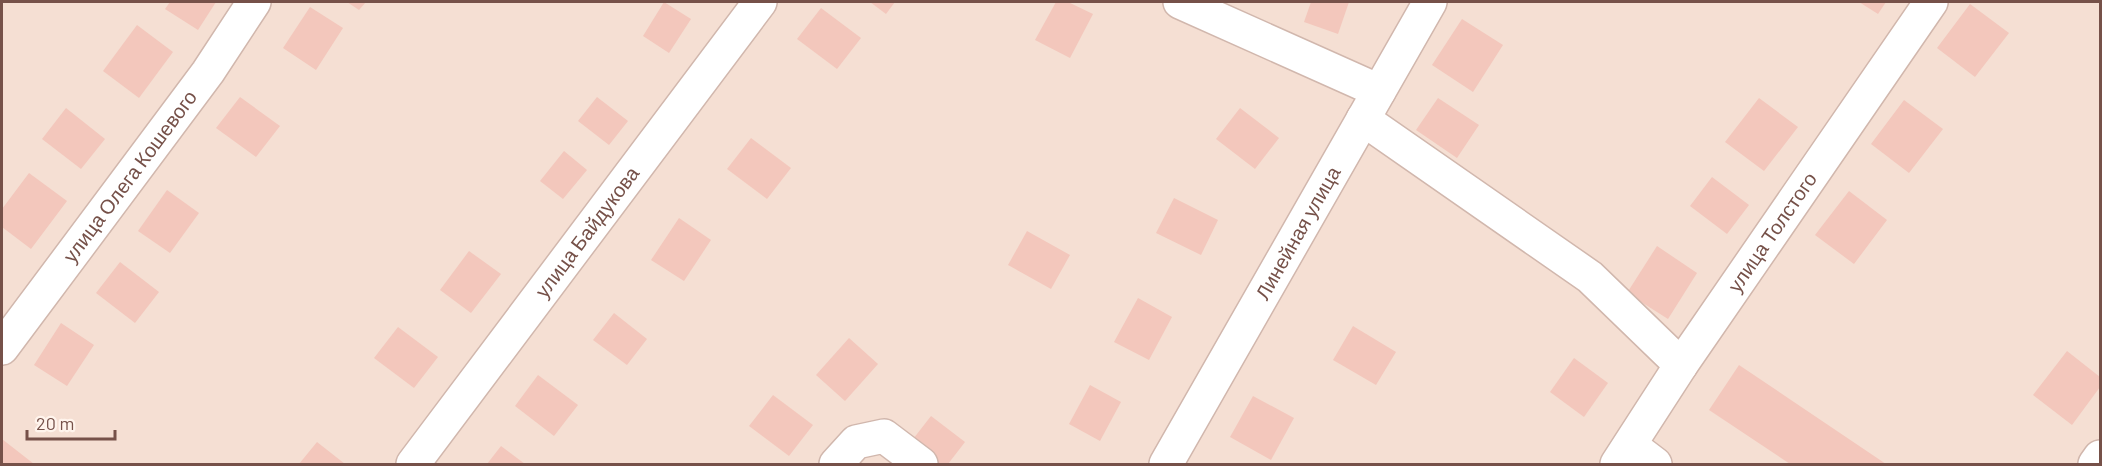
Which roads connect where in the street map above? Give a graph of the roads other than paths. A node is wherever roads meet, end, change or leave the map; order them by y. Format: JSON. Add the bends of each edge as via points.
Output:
{"nodes":[{"id":1,"x":254,"y":2,"type":"edge"},
{"id":2,"x":760,"y":2,"type":"edge"},
{"id":3,"x":1180,"y":2,"type":"edge"},
{"id":4,"x":1430,"y":2,"type":"edge"},
{"id":5,"x":1931,"y":2,"type":"edge"},
{"id":6,"x":1371,"y":105,"type":"junction"},
{"id":7,"x":2,"y":348,"type":"edge"},
{"id":8,"x":1681,"y":365,"type":"junction"},
{"id":9,"x":2100,"y":457,"type":"edge"},
{"id":10,"x":1634,"y":458,"type":"edge"},
{"id":11,"x":413,"y":465,"type":"edge"},
{"id":12,"x":836,"y":465,"type":"edge"},
{"id":13,"x":921,"y":465,"type":"edge"},
{"id":14,"x":1166,"y":465,"type":"edge"},
{"id":15,"x":2095,"y":465,"type":"edge"}],
"edges":[{"from":1,"to":7,"type":"street","name":"улица Олега Кошевого","via":[[208,72]]},
{"from":2,"to":11,"type":"street","name":"улица Байдукова"},
{"from":3,"to":6,"type":"street"},
{"from":4,"to":6,"type":"street","name":"Линейная улица"},
{"from":5,"to":8,"type":"street","name":"улица Толстого"},
{"from":6,"to":8,"type":"street","via":[[1590,277]]},
{"from":6,"to":14,"type":"street","name":"Линейная улица"},
{"from":8,"to":10,"type":"street","name":"улица Толстого"},
{"from":9,"to":15,"type":"street"},
{"from":12,"to":13,"type":"street","via":[[856,442],[884,436]]}]}
